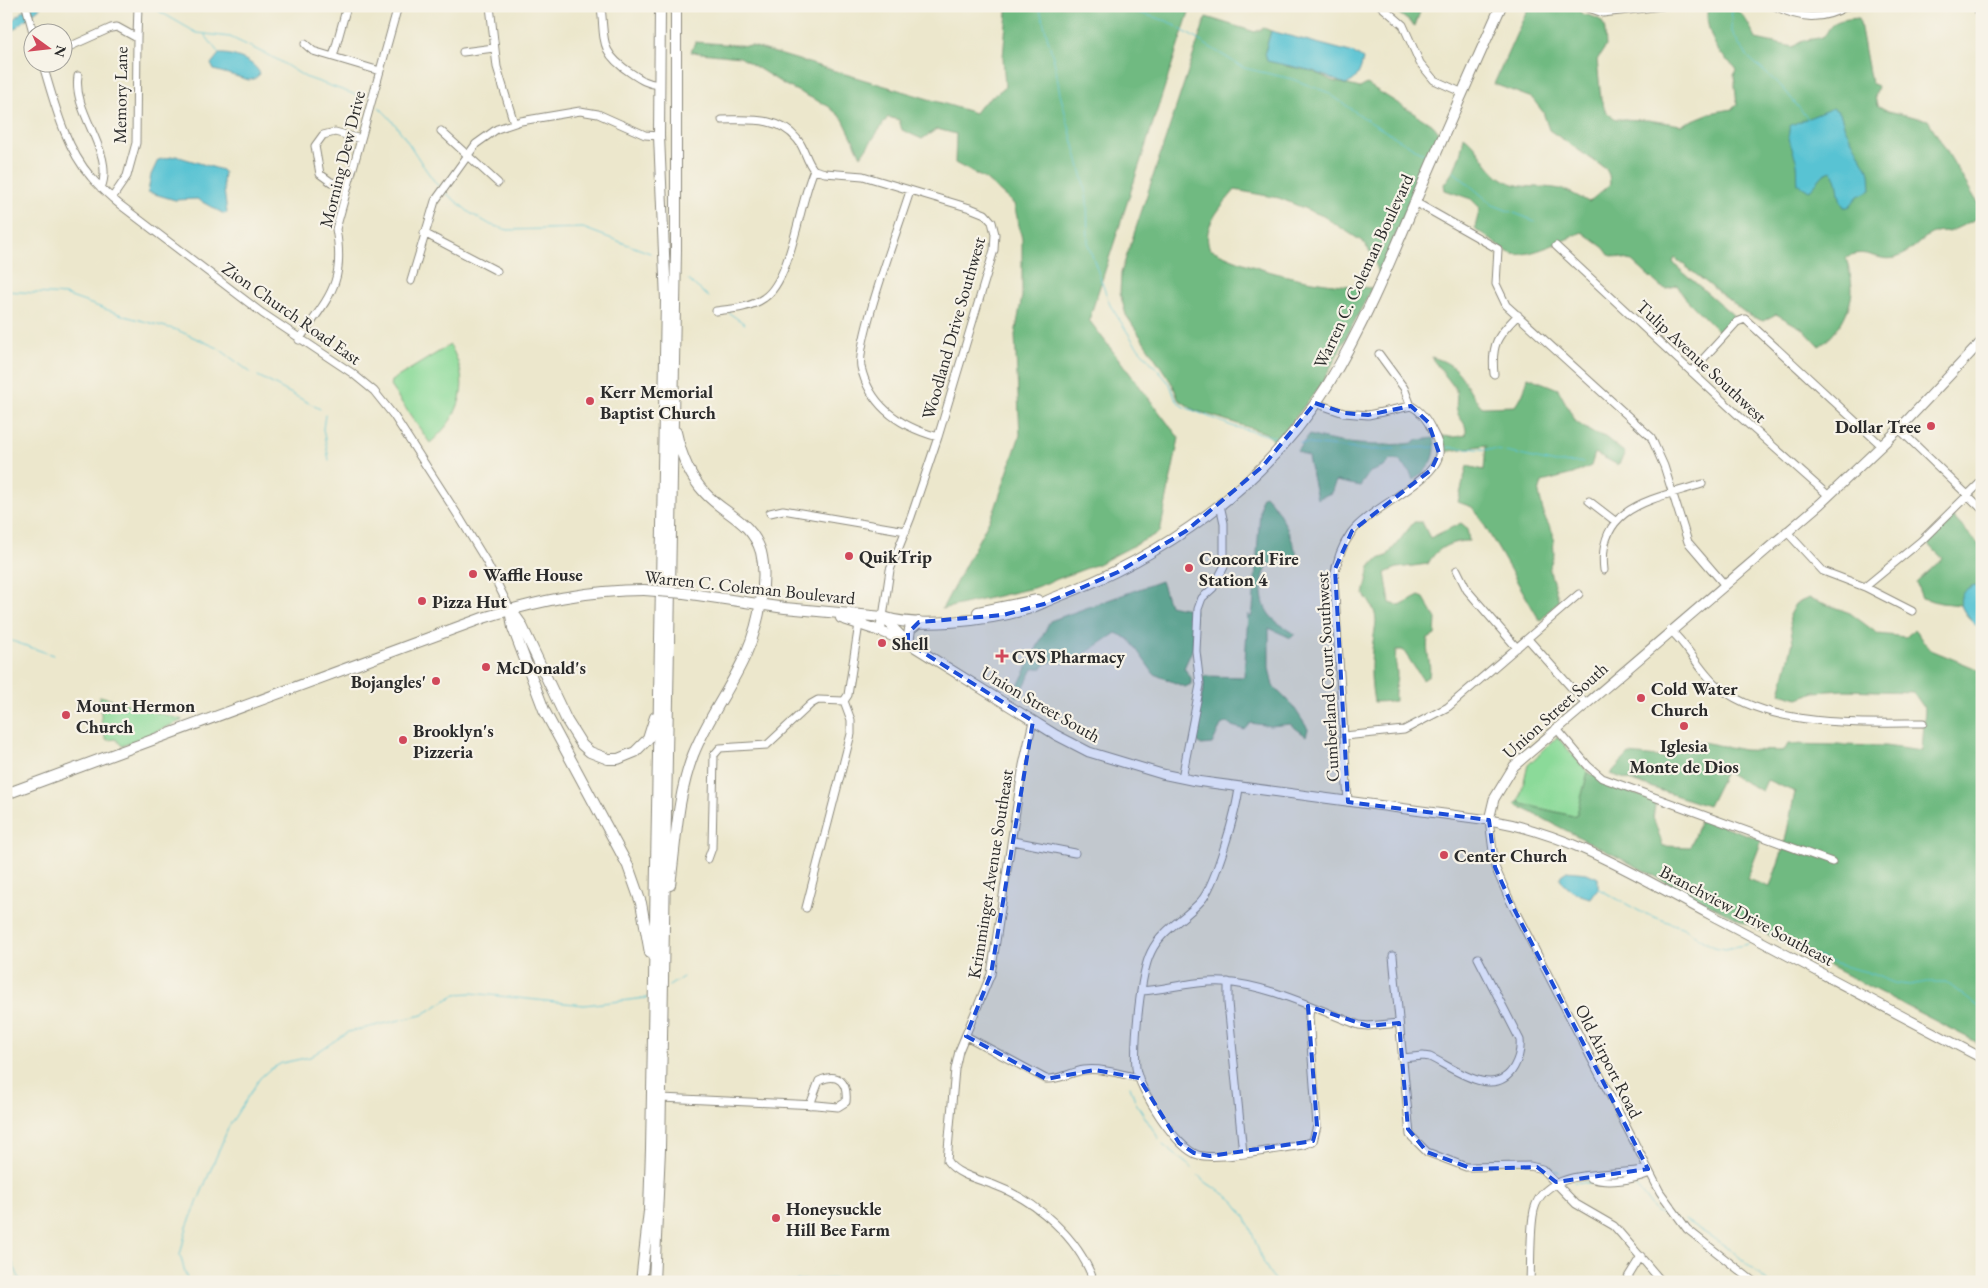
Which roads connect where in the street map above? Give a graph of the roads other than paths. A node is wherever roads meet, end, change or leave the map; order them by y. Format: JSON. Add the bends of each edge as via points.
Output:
{"nodes":[{"id":1,"x":26,"y":6,"type":"edge"},
{"id":2,"x":138,"y":6,"type":"edge"},
{"id":3,"x":347,"y":6,"type":"edge"},
{"id":4,"x":398,"y":6,"type":"edge"},
{"id":5,"x":490,"y":6,"type":"edge"},
{"id":6,"x":601,"y":6,"type":"edge"},
{"id":7,"x":660,"y":6,"type":"edge"},
{"id":8,"x":676,"y":6,"type":"edge"},
{"id":9,"x":1381,"y":6,"type":"edge"},
{"id":10,"x":1501,"y":6,"type":"edge"},
{"id":11,"x":1583,"y":6,"type":"edge"},
{"id":12,"x":1662,"y":6,"type":"edge"},
{"id":13,"x":1775,"y":6,"type":"edge"},
{"id":14,"x":1847,"y":6,"type":"edge"},
{"id":15,"x":1976,"y":6,"type":"edge"},
{"id":16,"x":1982,"y":18,"type":"edge"},
{"id":17,"x":30,"y":22,"type":"edge"},
{"id":18,"x":137,"y":38,"type":"junction"},
{"id":19,"x":659,"y":41,"type":"junction"},
{"id":20,"x":305,"y":44,"type":"dead end"},
{"id":21,"x":72,"y":46,"type":"edge"},
{"id":22,"x":494,"y":48,"type":"junction"},
{"id":23,"x":463,"y":52,"type":"dead end"},
{"id":24,"x":333,"y":58,"type":"junction"},
{"id":25,"x":380,"y":71,"type":"junction"},
{"id":26,"x":45,"y":72,"type":"edge"},
{"id":27,"x":78,"y":76,"type":"dead end"},
{"id":28,"x":674,"y":81,"type":"junction"},
{"id":29,"x":659,"y":85,"type":"junction"},
{"id":30,"x":1463,"y":93,"type":"junction"},
{"id":31,"x":722,"y":120,"type":"dead end"},
{"id":32,"x":514,"y":123,"type":"junction"},
{"id":33,"x":441,"y":131,"type":"dead end"},
{"id":34,"x":659,"y":136,"type":"junction"},
{"id":35,"x":361,"y":139,"type":"junction"},
{"id":36,"x":468,"y":155,"type":"junction"},
{"id":37,"x":814,"y":170,"type":"junction"},
{"id":38,"x":498,"y":183,"type":"dead end"},
{"id":39,"x":348,"y":186,"type":"junction"},
{"id":40,"x":101,"y":188,"type":"junction"},
{"id":41,"x":910,"y":191,"type":"junction"},
{"id":42,"x":112,"y":198,"type":"junction"},
{"id":43,"x":1415,"y":202,"type":"junction"},
{"id":44,"x":424,"y":232,"type":"junction"},
{"id":45,"x":1556,"y":246,"type":"dead end"},
{"id":46,"x":497,"y":272,"type":"dead end"},
{"id":47,"x":411,"y":280,"type":"dead end"},
{"id":48,"x":716,"y":311,"type":"dead end"},
{"id":49,"x":1518,"y":315,"type":"junction"},
{"id":50,"x":299,"y":340,"type":"junction"},
{"id":51,"x":1982,"y":341,"type":"edge"},
{"id":52,"x":1380,"y":354,"type":"dead end"},
{"id":53,"x":1692,"y":371,"type":"junction"},
{"id":54,"x":1494,"y":374,"type":"dead end"},
{"id":55,"x":1315,"y":403,"type":"junction"},
{"id":56,"x":1411,"y":406,"type":"junction"},
{"id":57,"x":672,"y":419,"type":"junction"},
{"id":58,"x":1899,"y":429,"type":"junction"},
{"id":59,"x":938,"y":437,"type":"junction"},
{"id":60,"x":1882,"y":446,"type":"junction"},
{"id":61,"x":1982,"y":481,"type":"edge"},
{"id":62,"x":1702,"y":484,"type":"dead end"},
{"id":63,"x":1672,"y":493,"type":"junction"},
{"id":64,"x":1829,"y":496,"type":"junction"},
{"id":65,"x":1968,"y":496,"type":"junction"},
{"id":66,"x":1589,"y":501,"type":"dead end"},
{"id":67,"x":1220,"y":505,"type":"junction"},
{"id":68,"x":1982,"y":509,"type":"edge"},
{"id":69,"x":770,"y":513,"type":"dead end"},
{"id":70,"x":1615,"y":521,"type":"junction"},
{"id":71,"x":906,"y":531,"type":"junction"},
{"id":72,"x":1786,"y":531,"type":"junction"},
{"id":73,"x":1457,"y":570,"type":"dead end"},
{"id":74,"x":1604,"y":570,"type":"dead end"},
{"id":75,"x":1724,"y":584,"type":"junction"},
{"id":76,"x":1865,"y":588,"type":"junction"},
{"id":77,"x":1579,"y":594,"type":"dead end"},
{"id":78,"x":1047,"y":600,"type":"junction"},
{"id":79,"x":761,"y":604,"type":"junction"},
{"id":80,"x":510,"y":609,"type":"junction"},
{"id":81,"x":1912,"y":611,"type":"dead end"},
{"id":82,"x":821,"y":612,"type":"junction"},
{"id":83,"x":883,"y":617,"type":"junction"},
{"id":84,"x":919,"y":622,"type":"junction"},
{"id":85,"x":859,"y":624,"type":"junction"},
{"id":86,"x":1670,"y":630,"type":"junction"},
{"id":87,"x":880,"y":631,"type":"junction"},
{"id":88,"x":1528,"y":639,"type":"junction"},
{"id":89,"x":908,"y":643,"type":"junction"},
{"id":90,"x":1518,"y":648,"type":"junction"},
{"id":91,"x":660,"y":695,"type":"junction"},
{"id":92,"x":844,"y":700,"type":"junction"},
{"id":93,"x":1585,"y":703,"type":"junction"},
{"id":94,"x":1033,"y":721,"type":"junction"},
{"id":95,"x":1923,"y":724,"type":"dead end"},
{"id":96,"x":1556,"y":728,"type":"junction"},
{"id":97,"x":1344,"y":736,"type":"junction"},
{"id":98,"x":1182,"y":778,"type":"junction"},
{"id":99,"x":1239,"y":787,"type":"junction"},
{"id":100,"x":6,"y":794,"type":"edge"},
{"id":101,"x":1348,"y":802,"type":"junction"},
{"id":102,"x":1489,"y":820,"type":"junction"},
{"id":103,"x":1013,"y":841,"type":"junction"},
{"id":104,"x":1075,"y":853,"type":"dead end"},
{"id":105,"x":708,"y":859,"type":"dead end"},
{"id":106,"x":1832,"y":862,"type":"dead end"},
{"id":107,"x":806,"y":908,"type":"dead end"},
{"id":108,"x":664,"y":931,"type":"junction"},
{"id":109,"x":1394,"y":956,"type":"dead end"},
{"id":110,"x":1478,"y":958,"type":"dead end"},
{"id":111,"x":1228,"y":982,"type":"junction"},
{"id":112,"x":654,"y":987,"type":"junction"},
{"id":113,"x":1142,"y":991,"type":"junction"},
{"id":114,"x":1310,"y":1007,"type":"junction"},
{"id":115,"x":1399,"y":1024,"type":"junction"},
{"id":116,"x":966,"y":1036,"type":"junction"},
{"id":117,"x":1402,"y":1058,"type":"junction"},
{"id":118,"x":1982,"y":1058,"type":"edge"},
{"id":119,"x":1138,"y":1078,"type":"junction"},
{"id":120,"x":661,"y":1098,"type":"junction"},
{"id":121,"x":810,"y":1105,"type":"junction"},
{"id":122,"x":1243,"y":1153,"type":"junction"},
{"id":123,"x":1649,"y":1171,"type":"junction"},
{"id":124,"x":1556,"y":1182,"type":"junction"},
{"id":125,"x":1641,"y":1256,"type":"junction"},
{"id":126,"x":641,"y":1282,"type":"edge"},
{"id":127,"x":654,"y":1282,"type":"edge"},
{"id":128,"x":1094,"y":1282,"type":"edge"},
{"id":129,"x":1530,"y":1282,"type":"edge"},
{"id":130,"x":1625,"y":1282,"type":"edge"},
{"id":131,"x":1662,"y":1282,"type":"edge"},
{"id":132,"x":1754,"y":1282,"type":"edge"}],
"edges":[{"from":1,"to":17,"type":"street"},
{"from":2,"to":18,"type":"street"},
{"from":3,"to":24,"type":"street"},
{"from":4,"to":25,"type":"street","name":"Morning Dew Drive"},
{"from":5,"to":22,"type":"street"},
{"from":6,"to":29,"type":"street","via":[[606,50],[610,57],[641,80]]},
{"from":7,"to":19,"type":"highway"},
{"from":8,"to":28,"type":"highway"},
{"from":9,"to":30,"type":"street","via":[[1404,25],[1420,63],[1434,80]]},
{"from":10,"to":30,"type":"highway","name":"Warren C. Coleman Boulevard"},
{"from":11,"to":12,"type":"street","via":[[1603,13]]},
{"from":13,"to":14,"type":"street","via":[[1808,18],[1833,14]]},
{"from":15,"to":16,"type":"street"},
{"from":18,"to":21,"type":"street","name":"Memory Lane","via":[[117,27]]},
{"from":18,"to":42,"type":"street","name":"Memory Lane","via":[[136,144],[127,176]]},
{"from":19,"to":28,"type":"highway","via":[[665,45],[665,75],[669,81]]},
{"from":19,"to":29,"type":"highway"},
{"from":20,"to":24,"type":"street","via":[[313,51]]},
{"from":22,"to":23,"type":"street"},
{"from":22,"to":32,"type":"street"},
{"from":24,"to":25,"type":"street"},
{"from":25,"to":35,"type":"street","name":"Morning Dew Drive"},
{"from":26,"to":40,"type":"street","name":"Zion Church Road East","via":[[68,140]]},
{"from":27,"to":40,"type":"street","via":[[78,98],[104,167]]},
{"from":28,"to":57,"type":"highway","via":[[676,224]]},
{"from":29,"to":34,"type":"highway"},
{"from":30,"to":43,"type":"highway","name":"Warren C. Coleman Boulevard"},
{"from":31,"to":37,"type":"street","via":[[758,120],[779,125],[798,140]]},
{"from":32,"to":34,"type":"street","via":[[568,112],[589,112],[608,117],[645,135]]},
{"from":32,"to":36,"type":"street","via":[[484,137]]},
{"from":33,"to":36,"type":"street"},
{"from":34,"to":91,"type":"highway","via":[[666,271]]},
{"from":35,"to":39,"type":"street","name":"Morning Dew Drive"},
{"from":35,"to":39,"type":"street","via":[[335,132],[323,135],[315,146],[320,174],[331,182]]},
{"from":36,"to":38,"type":"street"},
{"from":36,"to":44,"type":"street","via":[[435,201]]},
{"from":37,"to":41,"type":"street","name":"Woodland Drive Southwest","via":[[825,174],[863,176]]},
{"from":37,"to":48,"type":"street","via":[[786,264],[770,292],[765,298],[747,306]]},
{"from":39,"to":50,"type":"street","name":"Morning Dew Drive","via":[[336,230],[340,250],[334,288]]},
{"from":40,"to":42,"type":"street","name":"Zion Church Road East"},
{"from":41,"to":59,"type":"street","via":[[864,340],[861,366],[871,392],[885,411],[912,429]]},
{"from":41,"to":59,"type":"street","name":"Woodland Drive Southwest","via":[[980,212],[992,222],[996,234],[987,275]]},
{"from":42,"to":50,"type":"street","name":"Zion Church Road East"},
{"from":43,"to":49,"type":"street","via":[[1498,249],[1496,284],[1502,300]]},
{"from":43,"to":55,"type":"highway","name":"Warren C. Coleman Boulevard","via":[[1354,337]]},
{"from":44,"to":46,"type":"street"},
{"from":44,"to":47,"type":"street"},
{"from":45,"to":53,"type":"street","name":"Tulip Avenue Southwest"},
{"from":49,"to":54,"type":"street","via":[[1494,346]]},
{"from":49,"to":63,"type":"street","via":[[1651,437]]},
{"from":50,"to":80,"type":"street","name":"Zion Church Road East","via":[[358,378],[374,391],[394,416],[486,561]]},
{"from":51,"to":58,"type":"main road","name":"Union Street South"},
{"from":52,"to":56,"type":"street","via":[[1404,388]]},
{"from":53,"to":60,"type":"street","via":[[1737,322],[1745,319]]},
{"from":53,"to":64,"type":"street","name":"Tulip Avenue Southwest"},
{"from":55,"to":56,"type":"street","via":[[1339,412],[1368,415]]},
{"from":55,"to":67,"type":"highway","name":"Warren C. Coleman Boulevard","via":[[1263,466]]},
{"from":56,"to":97,"type":"street","name":"Cumberland Court Southwest","via":[[1428,422],[1437,440],[1438,458],[1426,475],[1352,531],[1335,569]]},
{"from":57,"to":79,"type":"highway","via":[[682,455],[696,482],[710,498],[747,526],[754,536],[763,561]]},
{"from":57,"to":108,"type":"highway"},
{"from":58,"to":60,"type":"main road","name":"Union Street South"},
{"from":58,"to":65,"type":"street"},
{"from":59,"to":71,"type":"street","name":"Woodland Drive Southwest"},
{"from":60,"to":64,"type":"main road","name":"Union Street South"},
{"from":61,"to":65,"type":"street"},
{"from":62,"to":63,"type":"street"},
{"from":63,"to":70,"type":"street","via":[[1638,504]]},
{"from":63,"to":75,"type":"street","via":[[1688,542]]},
{"from":64,"to":72,"type":"main road","name":"Union Street South"},
{"from":65,"to":68,"type":"street"},
{"from":65,"to":76,"type":"street"},
{"from":66,"to":70,"type":"street"},
{"from":67,"to":78,"type":"highway","name":"Warren C. Coleman Boulevard","via":[[1180,535],[1118,572]]},
{"from":67,"to":98,"type":"street","via":[[1224,523],[1224,567],[1198,609],[1196,650],[1200,685]]},
{"from":69,"to":71,"type":"street","via":[[783,510]]},
{"from":70,"to":74,"type":"street","via":[[1604,547]]},
{"from":71,"to":83,"type":"street","name":"Woodland Drive Southwest","via":[[888,577]]},
{"from":72,"to":75,"type":"main road","name":"Union Street South"},
{"from":72,"to":76,"type":"street","via":[[1823,571]]},
{"from":73,"to":90,"type":"street","via":[[1467,590]]},
{"from":75,"to":86,"type":"main road","name":"Union Street South"},
{"from":76,"to":81,"type":"street"},
{"from":77,"to":88,"type":"street"},
{"from":78,"to":83,"type":"highway","name":"Warren C. Coleman Boulevard","via":[[1042,598],[982,612]]},
{"from":78,"to":84,"type":"highway","name":"Warren C. Coleman Boulevard","via":[[1044,604],[1003,615]]},
{"from":79,"to":80,"type":"highway","name":"Warren C. Coleman Boulevard","bridge":true,"via":[[644,590],[575,594]]},
{"from":79,"to":82,"type":"highway","name":"Warren C. Coleman Boulevard"},
{"from":79,"to":108,"type":"highway","via":[[748,652],[702,737],[687,774],[678,816]]},
{"from":80,"to":91,"type":"highway","via":[[521,624],[574,734],[590,752],[618,759],[642,748],[652,729]]},
{"from":80,"to":100,"type":"highway","name":"Warren C. Coleman Boulevard"},
{"from":80,"to":112,"type":"highway","via":[[513,628],[544,710],[628,866],[646,925]]},
{"from":82,"to":83,"type":"highway","name":"Warren C. Coleman Boulevard"},
{"from":82,"to":85,"type":"highway"},
{"from":83,"to":84,"type":"highway","name":"Warren C. Coleman Boulevard"},
{"from":83,"to":87,"type":"main road"},
{"from":83,"to":89,"type":"main road","name":"Union Street South"},
{"from":84,"to":89,"type":"highway","via":[[910,629]]},
{"from":85,"to":87,"type":"highway"},
{"from":85,"to":92,"type":"street","via":[[848,695]]},
{"from":86,"to":93,"type":"main road","name":"Union Street South"},
{"from":86,"to":95,"type":"street","via":[[1714,683],[1763,711],[1796,718]]},
{"from":87,"to":89,"type":"main road","name":"Union Street South"},
{"from":88,"to":90,"type":"street"},
{"from":88,"to":93,"type":"street"},
{"from":89,"to":94,"type":"main road","name":"Union Street South"},
{"from":90,"to":97,"type":"street","via":[[1448,707],[1421,723],[1393,732]]},
{"from":91,"to":112,"type":"highway"},
{"from":92,"to":105,"type":"street","via":[[818,700],[811,704],[767,745],[726,747],[716,752],[712,765],[712,848]]},
{"from":92,"to":107,"type":"street","via":[[851,720],[851,734]]},
{"from":93,"to":96,"type":"main road","name":"Union Street South"},
{"from":94,"to":98,"type":"main road","name":"Union Street South","via":[[1089,752]]},
{"from":94,"to":103,"type":"street","name":"Krimminger Avenue Southeast"},
{"from":96,"to":102,"type":"main road","name":"Union Street South","via":[[1514,766],[1494,799]]},
{"from":96,"to":106,"type":"street","via":[[1588,766],[1610,782]]},
{"from":97,"to":101,"type":"street","name":"Cumberland Court Southwest"},
{"from":98,"to":99,"type":"main road","name":"Union Street South"},
{"from":99,"to":101,"type":"main road","name":"Union Street South"},
{"from":99,"to":113,"type":"street","via":[[1210,889],[1157,942],[1147,962]]},
{"from":101,"to":102,"type":"main road","name":"Union Street South"},
{"from":102,"to":118,"type":"main road","name":"Branchview Drive Southeast","via":[[1536,830],[1574,844]]},
{"from":102,"to":123,"type":"street","name":"Old Airport Road","via":[[1495,866],[1510,901]]},
{"from":103,"to":104,"type":"street"},
{"from":103,"to":116,"type":"street","name":"Krimminger Avenue Southeast","via":[[991,974]]},
{"from":108,"to":120,"type":"highway"},
{"from":109,"to":115,"type":"street"},
{"from":110,"to":117,"type":"street","via":[[1520,1040],[1520,1052],[1512,1070],[1505,1077],[1482,1082],[1430,1057]]},
{"from":111,"to":113,"type":"street"},
{"from":111,"to":114,"type":"street","via":[[1275,993]]},
{"from":111,"to":122,"type":"street"},
{"from":112,"to":126,"type":"highway","via":[[650,1180]]},
{"from":113,"to":119,"type":"street","via":[[1136,1060]]},
{"from":114,"to":115,"type":"street","via":[[1368,1026]]},
{"from":114,"to":122,"type":"street","via":[[1317,1126],[1313,1141]]},
{"from":115,"to":117,"type":"street"},
{"from":116,"to":119,"type":"street","via":[[1046,1078],[1056,1079],[1095,1070]]},
{"from":116,"to":128,"type":"street","name":"Krimminger Avenue Southeast","via":[[953,1083],[947,1161],[960,1172],[1012,1193],[1044,1214],[1072,1243]]},
{"from":117,"to":124,"type":"street","via":[[1408,1129],[1419,1146],[1440,1158],[1472,1168],[1537,1167]]},
{"from":119,"to":122,"type":"street","via":[[1175,1138],[1188,1150],[1204,1156]]},
{"from":120,"to":121,"type":"street"},
{"from":120,"to":127,"type":"highway"},
{"from":121,"to":121,"type":"street","via":[[843,1105],[846,1096],[844,1081],[832,1077],[819,1081]]},
{"from":123,"to":124,"type":"street","via":[[1640,1177],[1599,1181],[1587,1177]]},
{"from":123,"to":132,"type":"street","name":"Old Airport Road","via":[[1687,1229]]},
{"from":124,"to":125,"type":"street","via":[[1576,1204],[1614,1226]]},
{"from":124,"to":129,"type":"street","via":[[1537,1201],[1533,1215]]},
{"from":125,"to":130,"type":"street"},
{"from":125,"to":131,"type":"street"}]}
